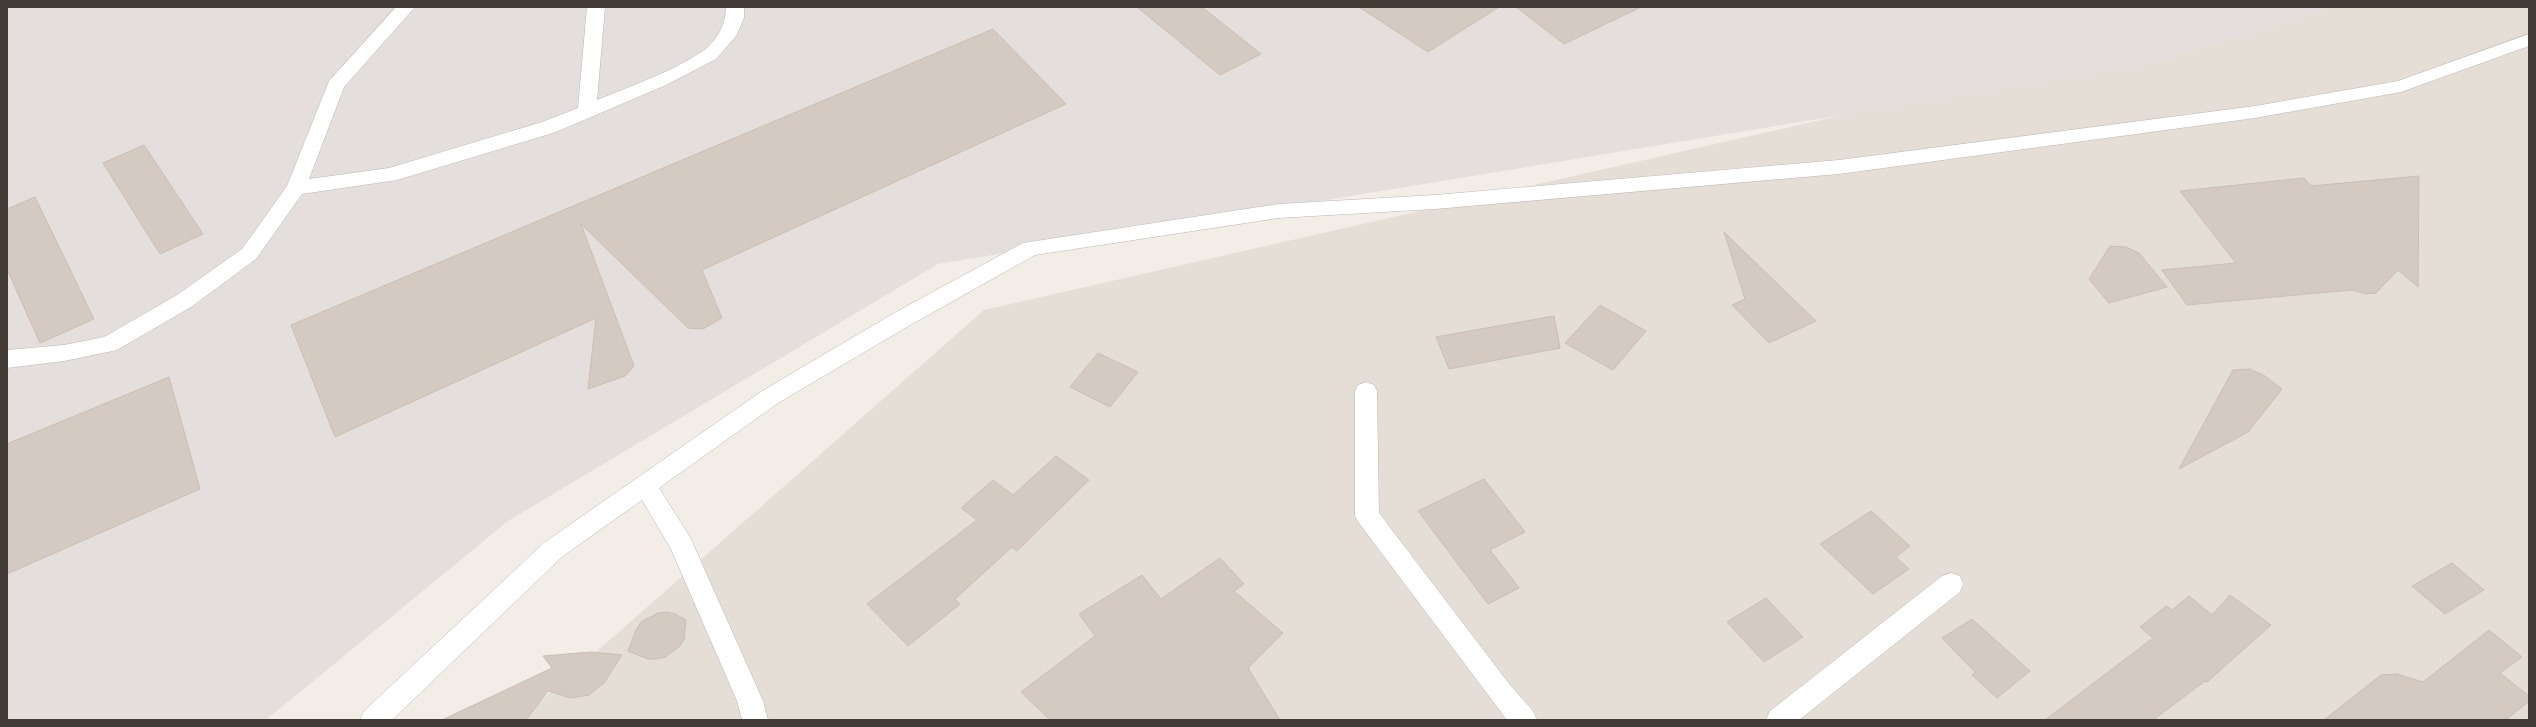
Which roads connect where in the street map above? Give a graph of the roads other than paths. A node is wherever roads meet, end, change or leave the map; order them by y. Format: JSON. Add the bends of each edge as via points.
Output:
{"nodes":[{"id":1,"x":406,"y":7,"type":"edge"},
{"id":2,"x":596,"y":7,"type":"edge"},
{"id":3,"x":735,"y":7,"type":"edge"},
{"id":4,"x":2529,"y":40,"type":"edge"},
{"id":5,"x":587,"y":111,"type":"junction"},
{"id":6,"x":296,"y":188,"type":"junction"},
{"id":7,"x":7,"y":359,"type":"edge"},
{"id":8,"x":1366,"y":391,"type":"dead end"},
{"id":9,"x":645,"y":485,"type":"junction"},
{"id":10,"x":1951,"y":584,"type":"dead end"},
{"id":11,"x":373,"y":720,"type":"edge"},
{"id":12,"x":755,"y":720,"type":"edge"},
{"id":13,"x":1524,"y":720,"type":"edge"},
{"id":14,"x":1779,"y":720,"type":"edge"}],
"edges":[{"from":1,"to":6,"type":"street","via":[[336,84]]},
{"from":2,"to":5,"type":"street"},
{"from":3,"to":5,"type":"street","via":[[735,18],[727,36],[710,55],[659,81]]},
{"from":4,"to":9,"type":"street","via":[[2401,86],[2255,112],[1839,166],[1435,202],[1279,211],[1030,248],[770,397]]},
{"from":5,"to":6,"type":"street","via":[[549,127],[390,175]]},
{"from":6,"to":7,"type":"street","via":[[248,254],[184,301],[109,344],[64,353]]},
{"from":8,"to":13,"type":"street","via":[[1367,516],[1501,694]]},
{"from":9,"to":11,"type":"street","via":[[554,549]]},
{"from":9,"to":12,"type":"street","via":[[681,544],[750,701]]},
{"from":10,"to":14,"type":"street"}]}
